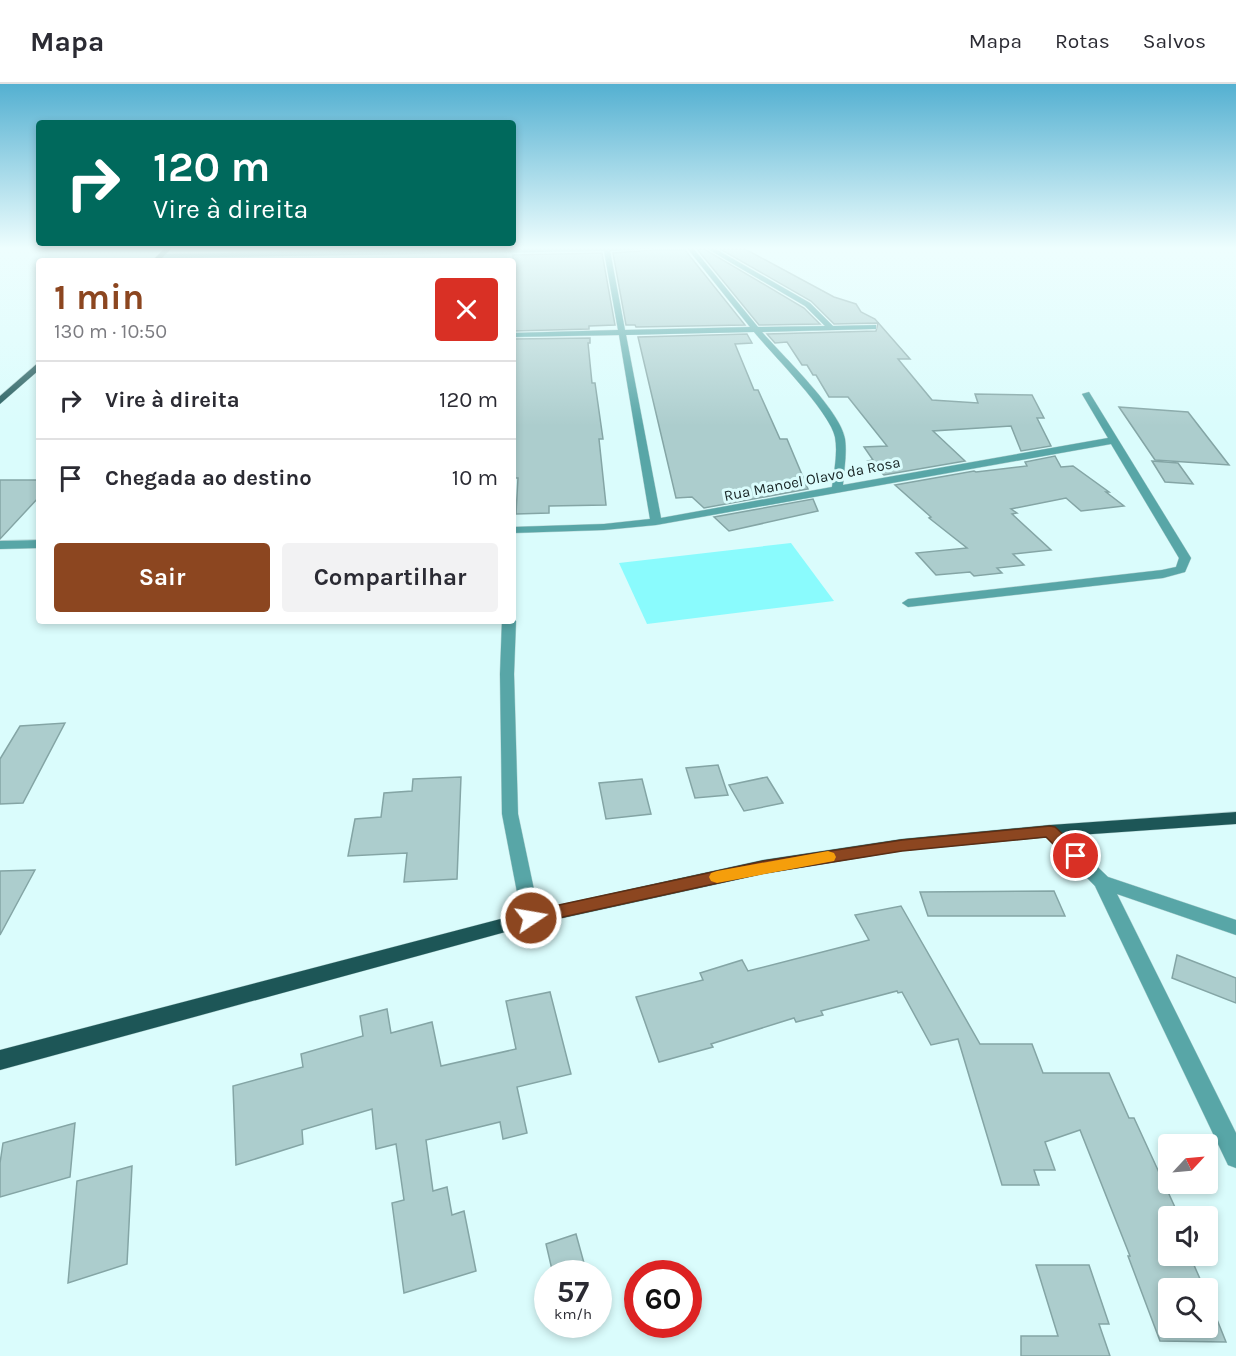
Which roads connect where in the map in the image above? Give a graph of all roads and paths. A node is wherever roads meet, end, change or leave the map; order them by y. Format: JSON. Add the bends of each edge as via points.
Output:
{"nodes":[{"id":1,"x":617,"y":307,"type":"edge"},
{"id":2,"x":738,"y":307,"type":"edge"},
{"id":3,"x":814,"y":307,"type":"edge"},
{"id":4,"x":873,"y":327,"type":"dead end"},
{"id":5,"x":831,"y":328,"type":"junction"},
{"id":6,"x":756,"y":330,"type":"junction"},
{"id":7,"x":621,"y":333,"type":"junction"},
{"id":8,"x":516,"y":335,"type":"edge"},
{"id":9,"x":36,"y":368,"type":"edge"},
{"id":10,"x":1086,"y":394,"type":"dead end"},
{"id":11,"x":0,"y":401,"type":"edge"},
{"id":12,"x":1115,"y":440,"type":"junction"},
{"id":13,"x":837,"y":489,"type":"junction"},
{"id":14,"x":656,"y":522,"type":"junction"},
{"id":15,"x":516,"y":530,"type":"edge"},
{"id":16,"x":36,"y":544,"type":"edge"},
{"id":17,"x":0,"y":545,"type":"edge"},
{"id":18,"x":908,"y":603,"type":"dead end"},
{"id":19,"x":509,"y":624,"type":"edge"},
{"id":20,"x":1236,"y":818,"type":"edge"},
{"id":21,"x":1050,"y":831,"type":"junction"},
{"id":22,"x":1102,"y":882,"type":"junction"},
{"id":23,"x":531,"y":918,"type":"junction"},
{"id":24,"x":1236,"y":928,"type":"edge"},
{"id":25,"x":0,"y":1060,"type":"edge"},
{"id":26,"x":1236,"y":1157,"type":"edge"}],
"edges":[{"from":1,"to":7,"type":"street"},
{"from":2,"to":6,"type":"street"},
{"from":3,"to":5,"type":"street"},
{"from":4,"to":5,"type":"street"},
{"from":5,"to":6,"type":"street"},
{"from":6,"to":7,"type":"street"},
{"from":6,"to":13,"type":"street","via":[[831,416],[840,436]]},
{"from":7,"to":8,"type":"street"},
{"from":7,"to":14,"type":"street"},
{"from":9,"to":11,"type":"main road"},
{"from":10,"to":12,"type":"street"},
{"from":12,"to":13,"type":"street","name":"Rua Manoel Olavo da Rosa"},
{"from":12,"to":18,"type":"street","via":[[1185,558],[1181,569]]},
{"from":13,"to":14,"type":"street","name":"Rua Manoel Olavo da Rosa"},
{"from":14,"to":15,"type":"street","name":"Rua Manoel Olavo da Rosa"},
{"from":16,"to":17,"type":"street"},
{"from":19,"to":23,"type":"street","via":[[510,814]]},
{"from":20,"to":21,"type":"main road"},
{"from":21,"to":22,"type":"street"},
{"from":21,"to":23,"type":"main road","via":[[902,845],[764,867]]},
{"from":22,"to":24,"type":"street"},
{"from":22,"to":26,"type":"street"},
{"from":23,"to":25,"type":"main road"}]}
